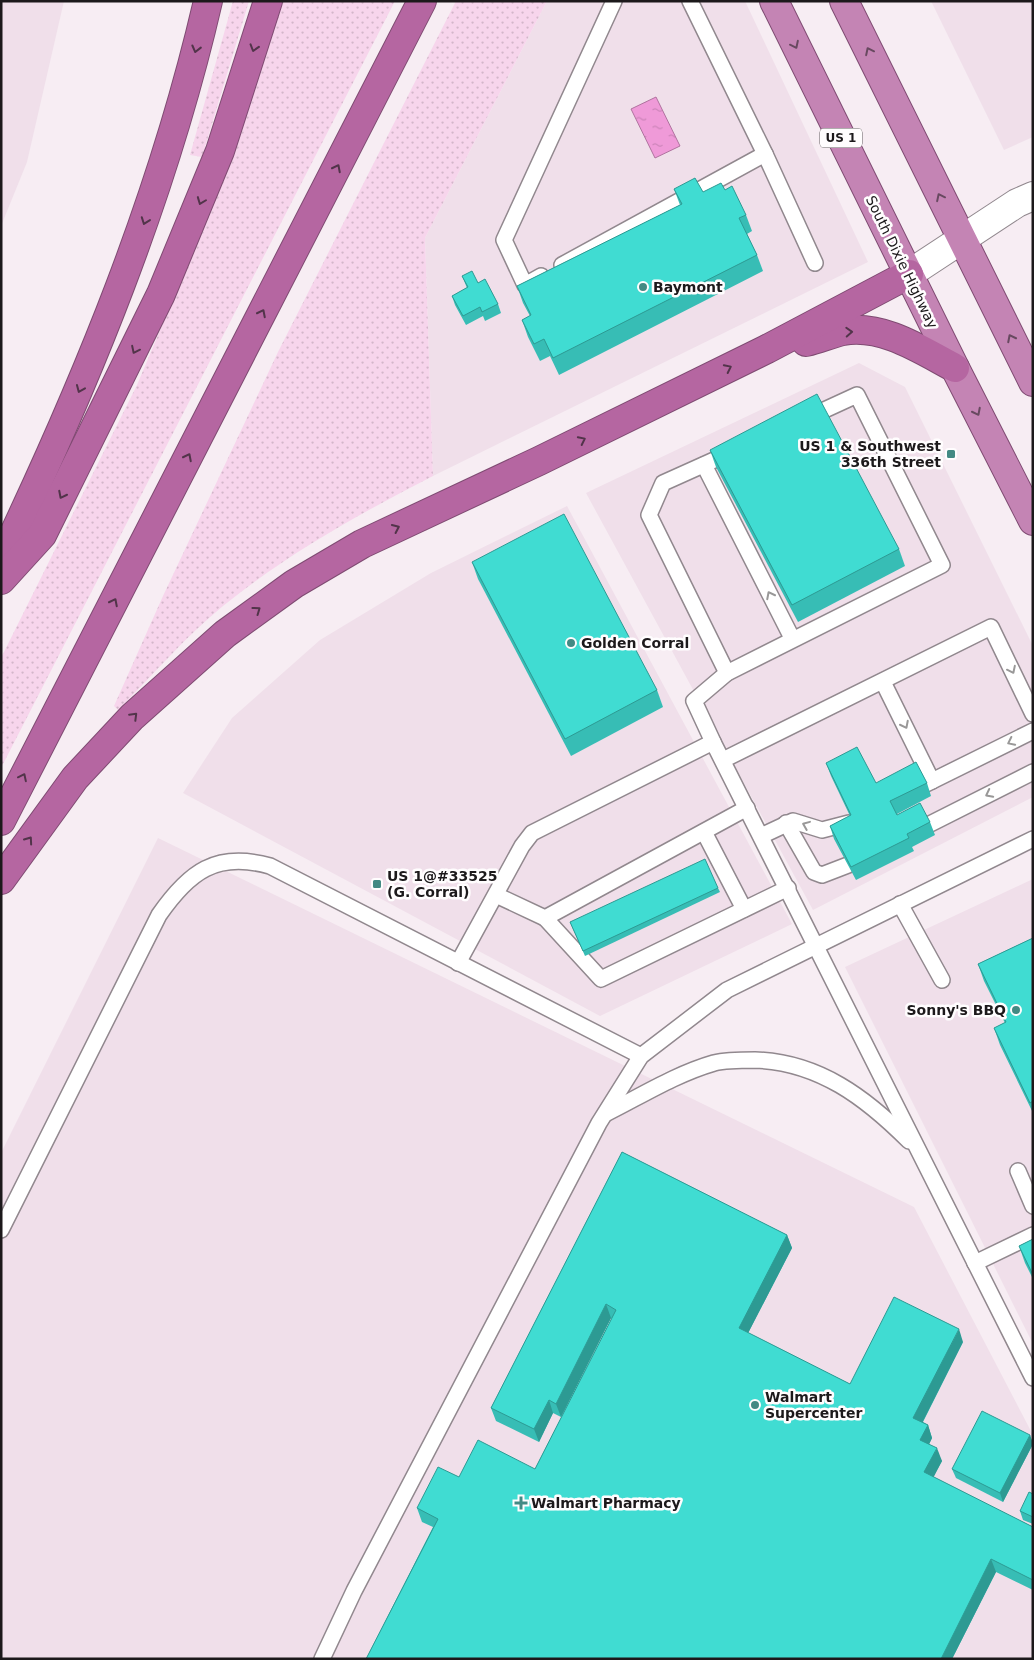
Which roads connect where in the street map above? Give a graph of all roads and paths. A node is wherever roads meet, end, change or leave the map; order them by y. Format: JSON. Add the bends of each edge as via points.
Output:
{"nodes":[{"id":1,"x":208,"y":1,"type":"edge"},
{"id":2,"x":268,"y":1,"type":"edge"},
{"id":3,"x":422,"y":1,"type":"edge"},
{"id":4,"x":614,"y":1,"type":"edge"},
{"id":5,"x":690,"y":1,"type":"edge"},
{"id":6,"x":774,"y":1,"type":"edge"},
{"id":7,"x":844,"y":1,"type":"edge"},
{"id":8,"x":765,"y":154,"type":"junction"},
{"id":9,"x":1033,"y":196,"type":"edge"},
{"id":10,"x":962,"y":240,"type":"junction"},
{"id":11,"x":815,"y":263,"type":"dead end"},
{"id":12,"x":909,"y":274,"type":"junction"},
{"id":13,"x":767,"y":349,"type":"junction"},
{"id":14,"x":955,"y":368,"type":"junction"},
{"id":15,"x":1033,"y":382,"type":"edge"},
{"id":16,"x":794,"y":424,"type":"edge"},
{"id":17,"x":749,"y":444,"type":"edge"},
{"id":18,"x":704,"y":465,"type":"junction"},
{"id":19,"x":1033,"y":521,"type":"edge"},
{"id":20,"x":1,"y":562,"type":"edge"},
{"id":21,"x":1,"y":580,"type":"edge"},
{"id":22,"x":792,"y":638,"type":"junction"},
{"id":23,"x":727,"y":673,"type":"junction"},
{"id":24,"x":883,"y":682,"type":"junction"},
{"id":25,"x":1033,"y":714,"type":"edge"},
{"id":26,"x":1033,"y":731,"type":"edge"},
{"id":27,"x":713,"y":742,"type":"junction"},
{"id":28,"x":723,"y":760,"type":"junction"},
{"id":29,"x":1033,"y":772,"type":"edge"},
{"id":30,"x":747,"y":808,"type":"junction"},
{"id":31,"x":1,"y":821,"type":"edge"},
{"id":32,"x":853,"y":821,"type":"edge"},
{"id":33,"x":786,"y":823,"type":"junction"},
{"id":34,"x":930,"y":824,"type":"edge"},
{"id":35,"x":704,"y":832,"type":"junction"},
{"id":36,"x":761,"y":836,"type":"junction"},
{"id":37,"x":1033,"y":839,"type":"edge"},
{"id":38,"x":848,"y":865,"type":"edge"},
{"id":39,"x":1,"y":880,"type":"edge"},
{"id":40,"x":788,"y":888,"type":"junction"},
{"id":41,"x":496,"y":895,"type":"junction"},
{"id":42,"x":900,"y":904,"type":"junction"},
{"id":43,"x":744,"y":909,"type":"junction"},
{"id":44,"x":545,"y":918,"type":"junction"},
{"id":45,"x":816,"y":946,"type":"junction"},
{"id":46,"x":458,"y":963,"type":"junction"},
{"id":47,"x":942,"y":980,"type":"dead end"},
{"id":48,"x":641,"y":1056,"type":"junction"},
{"id":49,"x":605,"y":1114,"type":"junction"},
{"id":50,"x":919,"y":1150,"type":"junction"},
{"id":51,"x":1018,"y":1171,"type":"dead end"},
{"id":52,"x":1033,"y":1206,"type":"edge"},
{"id":53,"x":1,"y":1230,"type":"edge"},
{"id":54,"x":1033,"y":1235,"type":"edge"},
{"id":55,"x":976,"y":1263,"type":"junction"},
{"id":56,"x":1033,"y":1378,"type":"edge"},
{"id":57,"x":322,"y":1659,"type":"edge"}],
"edges":[{"from":1,"to":20,"type":"highway","one_way":true,"via":[[182,108],[148,211],[91,361]]},
{"from":2,"to":21,"type":"highway","one_way":true,"via":[[220,152],[162,294],[42,535]]},
{"from":31,"to":3,"type":"highway","one_way":true},
{"from":4,"to":8,"type":"lane","via":[[504,240],[525,285]]},
{"from":5,"to":8,"type":"lane"},
{"from":6,"to":12,"type":"highway","name":"South Dixie Highway","number":"US 1","one_way":true},
{"from":10,"to":7,"type":"highway","one_way":true},
{"from":8,"to":11,"type":"lane"},
{"from":9,"to":10,"type":"street","via":[[1016,203]]},
{"from":10,"to":12,"type":"street"},
{"from":15,"to":10,"type":"highway","one_way":true},
{"from":12,"to":13,"type":"highway"},
{"from":12,"to":14,"type":"highway","name":"South Dixie Highway","number":"US 1"},
{"from":13,"to":14,"type":"highway","one_way":true,"via":[[844,331],[871,332],[902,341]]},
{"from":39,"to":13,"type":"highway","one_way":true,"via":[[51,810],[103,747],[161,689],[259,608],[362,544]]},
{"from":14,"to":19,"type":"highway","name":"South Dixie Highway","number":"US 1","one_way":true},
{"from":16,"to":22,"type":"lane","via":[[857,395],[942,565]]},
{"from":17,"to":18,"type":"lane"},
{"from":22,"to":18,"type":"lane","one_way":true},
{"from":18,"to":23,"type":"lane","via":[[663,483],[649,515]]},
{"from":22,"to":23,"type":"lane"},
{"from":23,"to":27,"type":"lane","via":[[694,700]]},
{"from":24,"to":25,"type":"lane","one_way":true,"via":[[991,627]]},
{"from":24,"to":26,"type":"lane","via":[[929,782]]},
{"from":24,"to":28,"type":"lane"},
{"from":27,"to":28,"type":"lane"},
{"from":27,"to":41,"type":"lane","via":[[532,833]]},
{"from":28,"to":30,"type":"lane"},
{"from":29,"to":34,"type":"lane","one_way":true},
{"from":30,"to":35,"type":"lane"},
{"from":30,"to":36,"type":"lane"},
{"from":32,"to":33,"type":"lane","one_way":true,"via":[[822,830],[799,822]]},
{"from":33,"to":36,"type":"lane"},
{"from":33,"to":38,"type":"lane","via":[[814,872],[822,875]]},
{"from":35,"to":43,"type":"lane"},
{"from":35,"to":44,"type":"lane"},
{"from":36,"to":40,"type":"lane"},
{"from":37,"to":42,"type":"lane"},
{"from":40,"to":43,"type":"lane"},
{"from":40,"to":45,"type":"lane"},
{"from":41,"to":44,"type":"lane"},
{"from":41,"to":46,"type":"lane"},
{"from":42,"to":45,"type":"lane"},
{"from":42,"to":47,"type":"lane"},
{"from":43,"to":44,"type":"lane","via":[[601,979]]},
{"from":45,"to":48,"type":"lane","via":[[727,990]]},
{"from":45,"to":50,"type":"lane"},
{"from":46,"to":48,"type":"lane"},
{"from":46,"to":53,"type":"lane","via":[[270,866],[238,861],[205,867],[175,894],[159,915]]},
{"from":48,"to":49,"type":"lane"},
{"from":49,"to":50,"type":"lane","via":[[685,1074],[716,1063],[773,1060],[796,1065],[839,1082],[884,1116]]},
{"from":49,"to":57,"type":"lane","via":[[354,1591]]},
{"from":50,"to":55,"type":"lane"},
{"from":51,"to":52,"type":"lane"},
{"from":54,"to":55,"type":"lane"},
{"from":55,"to":56,"type":"lane"}]}
